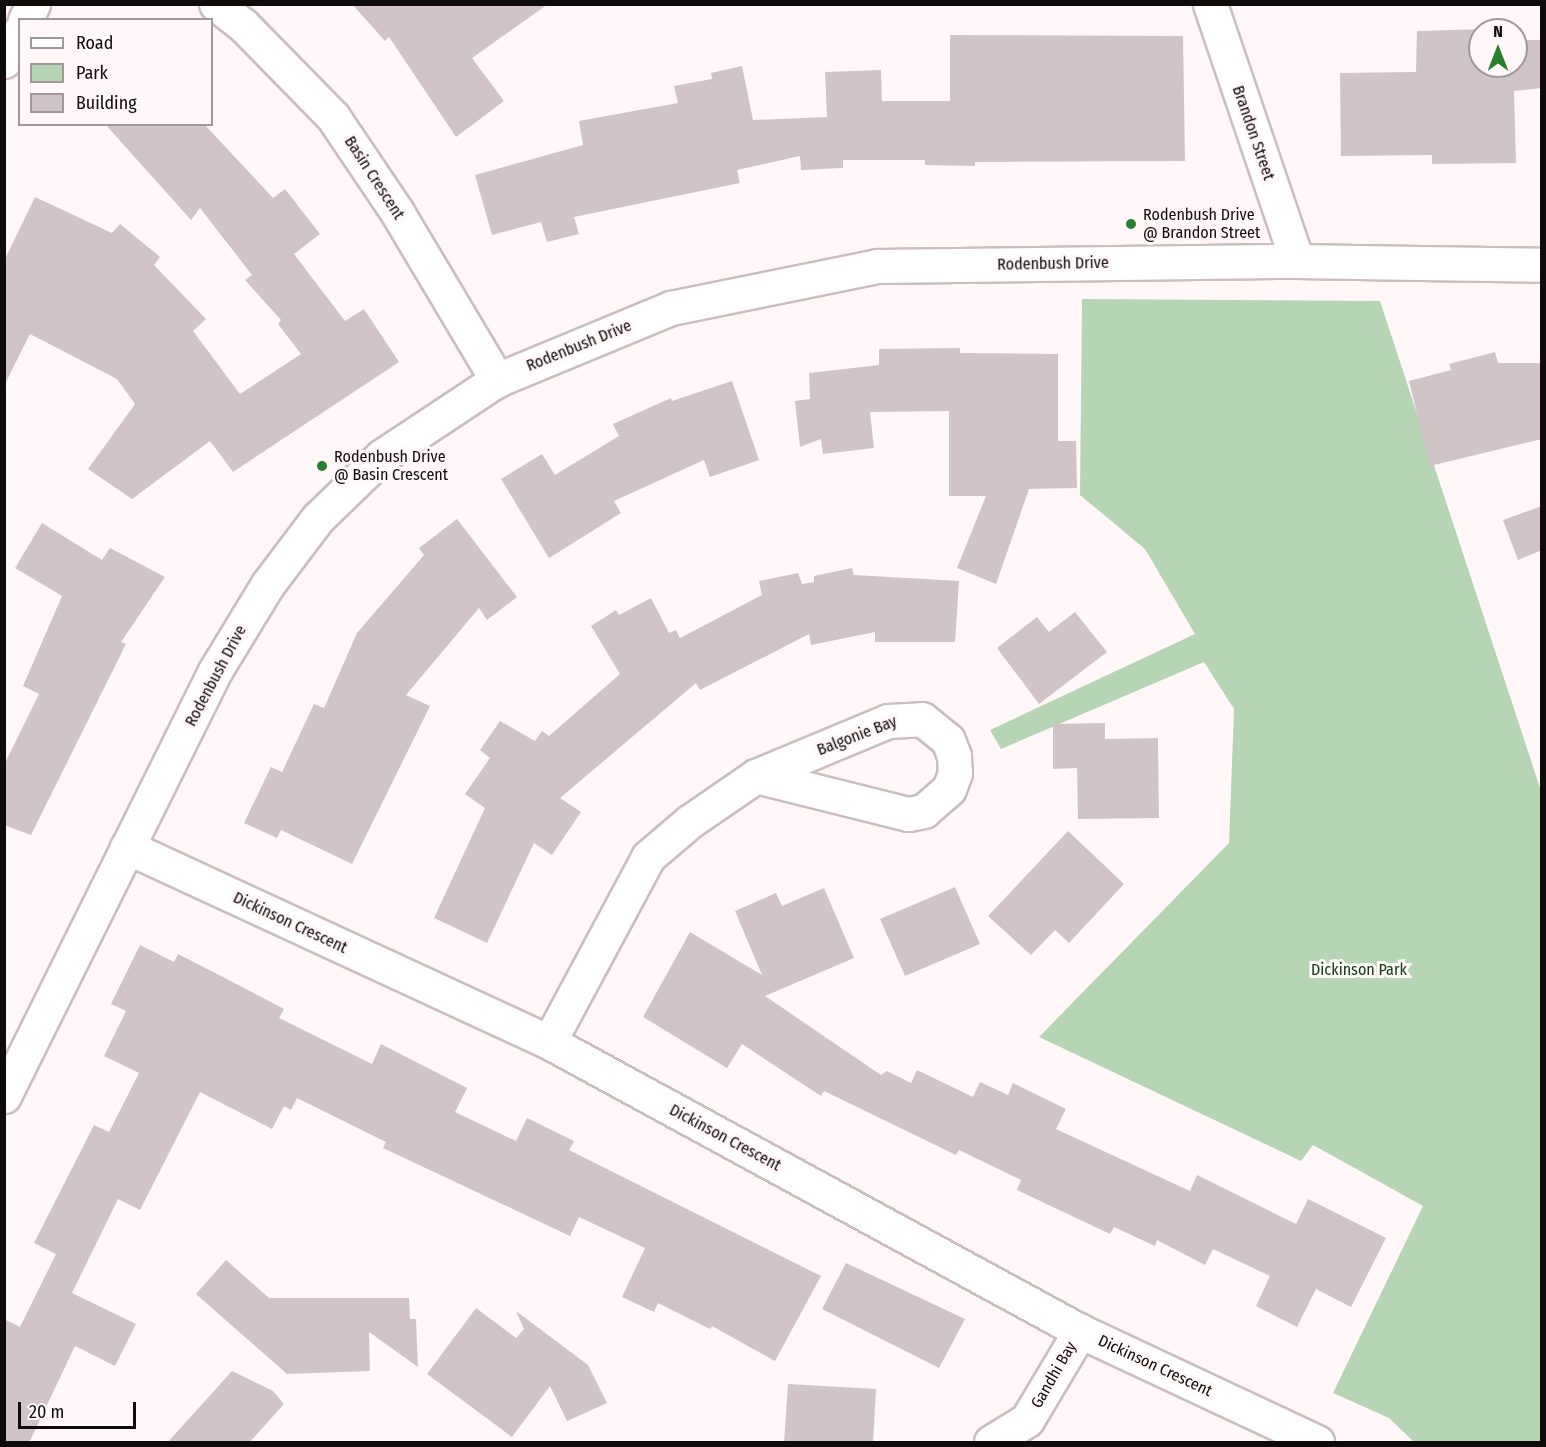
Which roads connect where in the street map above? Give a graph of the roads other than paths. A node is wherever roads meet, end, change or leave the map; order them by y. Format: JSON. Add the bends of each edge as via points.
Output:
{"nodes":[{"id":1,"x":33,"y":4,"type":"edge"},
{"id":2,"x":216,"y":4,"type":"edge"},
{"id":3,"x":1210,"y":4,"type":"edge"},
{"id":4,"x":26,"y":18,"type":"edge"},
{"id":5,"x":18,"y":35,"type":"edge"},
{"id":6,"x":4,"y":61,"type":"edge"},
{"id":7,"x":1297,"y":261,"type":"junction"},
{"id":8,"x":1542,"y":265,"type":"edge"},
{"id":9,"x":496,"y":380,"type":"junction"},
{"id":10,"x":756,"y":776,"type":"junction"},
{"id":11,"x":127,"y":847,"type":"junction"},
{"id":12,"x":549,"y":1042,"type":"junction"},
{"id":13,"x":4,"y":1096,"type":"edge"},
{"id":14,"x":1080,"y":1331,"type":"junction"},
{"id":15,"x":1027,"y":1431,"type":"edge"},
{"id":16,"x":991,"y":1443,"type":"edge"},
{"id":17,"x":1317,"y":1443,"type":"edge"}],
"edges":[{"from":1,"to":4,"type":"street"},
{"from":2,"to":9,"type":"street","name":"Basin Crescent","via":[[243,24],[333,117],[397,212]]},
{"from":3,"to":7,"type":"street","name":"Brandon Street"},
{"from":5,"to":6,"type":"street"},
{"from":7,"to":8,"type":"street","name":"Rodenbush Drive"},
{"from":7,"to":9,"type":"street","name":"Rodenbush Drive","via":[[877,266],[671,308]]},
{"from":9,"to":11,"type":"street","name":"Rodenbush Drive","via":[[382,456],[318,518],[268,584],[215,671]]},
{"from":10,"to":10,"type":"street","name":"Balgonie Bay","via":[[908,814],[924,811],[949,789],[954,756],[936,727],[922,719],[905,717]]},
{"from":10,"to":12,"type":"street","name":"Balgonie Bay","via":[[648,856]]},
{"from":11,"to":12,"type":"street","name":"Dickinson Crescent"},
{"from":11,"to":13,"type":"street","name":"Rodenbush Drive"},
{"from":12,"to":14,"type":"street","name":"Dickinson Crescent"},
{"from":14,"to":15,"type":"street","name":"Gandhi Bay"},
{"from":14,"to":17,"type":"street","name":"Dickinson Crescent"},
{"from":15,"to":16,"type":"street","name":"Gandhi Bay"}]}
